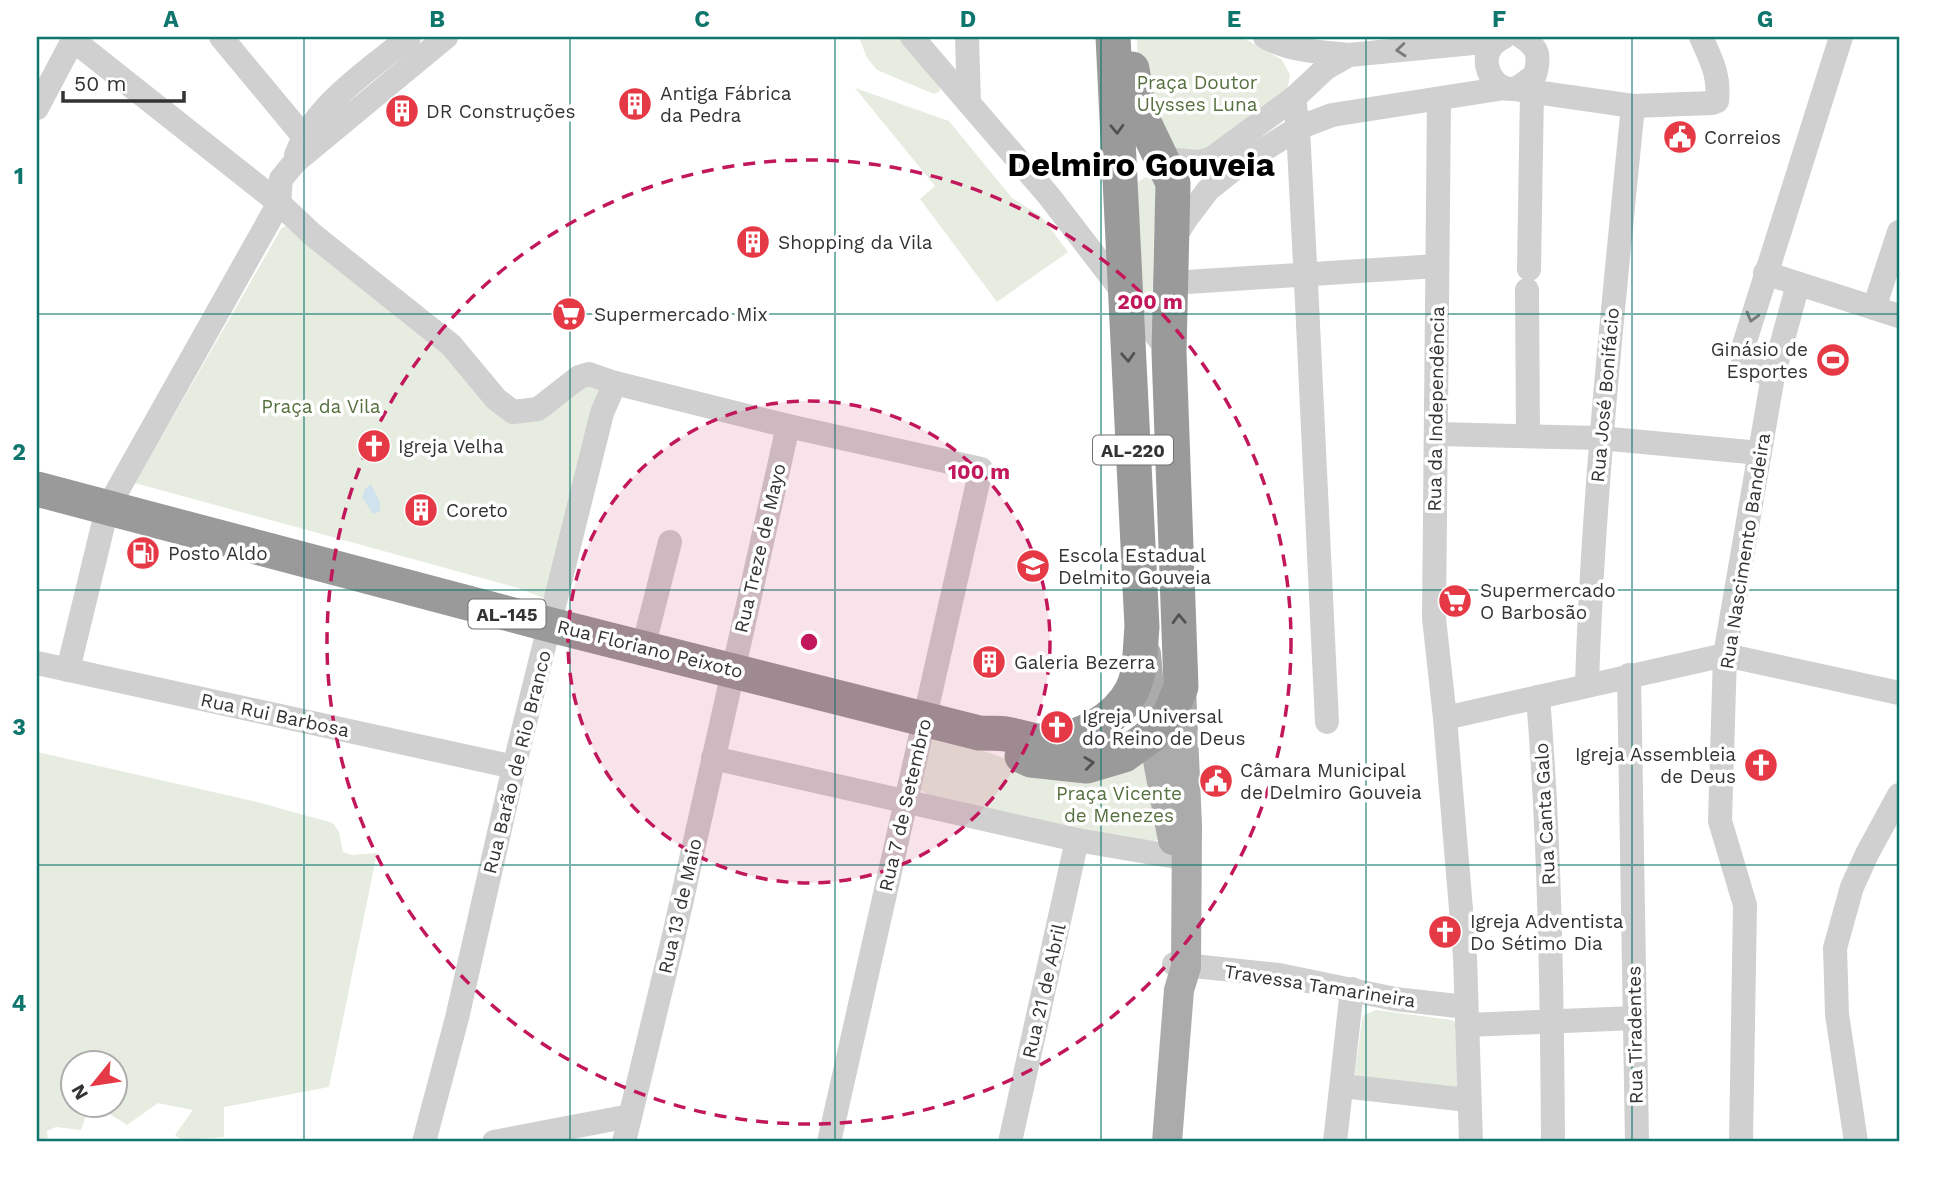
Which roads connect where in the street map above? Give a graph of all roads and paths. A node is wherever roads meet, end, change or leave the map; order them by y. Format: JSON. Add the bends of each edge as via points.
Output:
{"nodes":[{"id":1,"x":221,"y":37,"type":"edge"},
{"id":2,"x":409,"y":37,"type":"edge"},
{"id":3,"x":446,"y":37,"type":"edge"},
{"id":4,"x":912,"y":37,"type":"edge"},
{"id":5,"x":967,"y":37,"type":"edge"},
{"id":6,"x":1113,"y":37,"type":"edge"},
{"id":7,"x":1131,"y":37,"type":"edge"},
{"id":8,"x":1265,"y":37,"type":"edge"},
{"id":9,"x":1522,"y":37,"type":"edge"},
{"id":10,"x":1701,"y":37,"type":"edge"},
{"id":11,"x":1841,"y":37,"type":"edge"},
{"id":12,"x":73,"y":38,"type":"edge"},
{"id":13,"x":1499,"y":39,"type":"edge"},
{"id":14,"x":1349,"y":55,"type":"junction"},
{"id":15,"x":1517,"y":90,"type":"junction"},
{"id":16,"x":1294,"y":98,"type":"junction"},
{"id":17,"x":1439,"y":99,"type":"junction"},
{"id":18,"x":969,"y":103,"type":"junction"},
{"id":19,"x":1633,"y":106,"type":"junction"},
{"id":20,"x":37,"y":108,"type":"edge"},
{"id":21,"x":1298,"y":128,"type":"junction"},
{"id":22,"x":304,"y":137,"type":"junction"},
{"id":23,"x":1163,"y":159,"type":"junction"},
{"id":24,"x":295,"y":162,"type":"junction"},
{"id":25,"x":1120,"y":202,"type":"junction"},
{"id":26,"x":279,"y":203,"type":"junction"},
{"id":27,"x":1899,"y":232,"type":"edge"},
{"id":28,"x":1173,"y":240,"type":"junction"},
{"id":29,"x":1437,"y":266,"type":"junction"},
{"id":30,"x":1765,"y":273,"type":"junction"},
{"id":31,"x":1306,"y":275,"type":"junction"},
{"id":32,"x":1172,"y":283,"type":"junction"},
{"id":33,"x":1798,"y":284,"type":"junction"},
{"id":34,"x":1125,"y":293,"type":"junction"},
{"id":35,"x":1874,"y":308,"type":"junction"},
{"id":36,"x":1899,"y":316,"type":"edge"},
{"id":37,"x":1169,"y":352,"type":"junction"},
{"id":38,"x":1773,"y":376,"type":"junction"},
{"id":39,"x":615,"y":383,"type":"junction"},
{"id":40,"x":788,"y":426,"type":"junction"},
{"id":41,"x":1436,"y":434,"type":"junction"},
{"id":42,"x":1528,"y":436,"type":"junction"},
{"id":43,"x":1600,"y":438,"type":"junction"},
{"id":44,"x":1760,"y":453,"type":"junction"},
{"id":45,"x":37,"y":489,"type":"edge"},
{"id":46,"x":107,"y":509,"type":"junction"},
{"id":47,"x":1175,"y":512,"type":"junction"},
{"id":48,"x":1136,"y":513,"type":"junction"},
{"id":49,"x":670,"y":542,"type":"dead end"},
{"id":50,"x":551,"y":625,"type":"junction"},
{"id":51,"x":1142,"y":627,"type":"junction"},
{"id":52,"x":643,"y":648,"type":"junction"},
{"id":53,"x":1725,"y":655,"type":"junction"},
{"id":54,"x":37,"y":663,"type":"edge"},
{"id":55,"x":68,"y":670,"type":"junction"},
{"id":56,"x":733,"y":670,"type":"junction"},
{"id":57,"x":1629,"y":675,"type":"junction"},
{"id":58,"x":1587,"y":685,"type":"junction"},
{"id":59,"x":1181,"y":687,"type":"junction"},
{"id":60,"x":1899,"y":693,"type":"edge"},
{"id":61,"x":1538,"y":697,"type":"junction"},
{"id":62,"x":1445,"y":718,"type":"junction"},
{"id":63,"x":925,"y":719,"type":"junction"},
{"id":64,"x":1327,"y":722,"type":"dead end"},
{"id":65,"x":979,"y":733,"type":"junction"},
{"id":66,"x":1153,"y":734,"type":"junction"},
{"id":67,"x":713,"y":758,"type":"junction"},
{"id":68,"x":514,"y":767,"type":"junction"},
{"id":69,"x":1899,"y":795,"type":"edge"},
{"id":70,"x":905,"y":803,"type":"junction"},
{"id":71,"x":1077,"y":841,"type":"junction"},
{"id":72,"x":1176,"y":858,"type":"junction"},
{"id":73,"x":1180,"y":973,"type":"junction"},
{"id":74,"x":1352,"y":989,"type":"junction"},
{"id":75,"x":1466,"y":1016,"type":"junction"},
{"id":76,"x":1635,"y":1018,"type":"junction"},
{"id":77,"x":1553,"y":1021,"type":"junction"},
{"id":78,"x":1342,"y":1086,"type":"junction"},
{"id":79,"x":1468,"y":1100,"type":"junction"},
{"id":80,"x":630,"y":1116,"type":"junction"},
{"id":81,"x":424,"y":1142,"type":"edge"},
{"id":82,"x":494,"y":1142,"type":"edge"},
{"id":83,"x":624,"y":1142,"type":"edge"},
{"id":84,"x":829,"y":1142,"type":"edge"},
{"id":85,"x":1010,"y":1142,"type":"edge"},
{"id":86,"x":1167,"y":1142,"type":"edge"},
{"id":87,"x":1335,"y":1142,"type":"edge"},
{"id":88,"x":1471,"y":1142,"type":"edge"},
{"id":89,"x":1553,"y":1142,"type":"edge"},
{"id":90,"x":1637,"y":1142,"type":"edge"},
{"id":91,"x":1741,"y":1142,"type":"edge"},
{"id":92,"x":1856,"y":1142,"type":"edge"}],
"edges":[{"from":1,"to":22,"type":"street"},
{"from":2,"to":22,"type":"street","via":[[331,101]]},
{"from":3,"to":24,"type":"street"},
{"from":4,"to":18,"type":"street"},
{"from":5,"to":18,"type":"street"},
{"from":6,"to":25,"type":"highway","name":"Rua Floriano Peixoto","number":"AL-220","one_way":true},
{"from":7,"to":23,"type":"highway","name":"AL-220","number":"AL-220","via":[[1139,112]]},
{"from":8,"to":14,"type":"street","via":[[1309,51]]},
{"from":9,"to":15,"type":"street","via":[[1533,44],[1539,60],[1535,75]]},
{"from":10,"to":19,"type":"street","via":[[1719,84],[1717,101]]},
{"from":11,"to":30,"type":"street"},
{"from":12,"to":20,"type":"street"},
{"from":12,"to":26,"type":"street"},
{"from":13,"to":14,"type":"street","one_way":true},
{"from":13,"to":15,"type":"street","via":[[1489,48],[1486,64],[1492,79]]},
{"from":14,"to":16,"type":"street","via":[[1326,68]]},
{"from":15,"to":17,"type":"street"},
{"from":15,"to":19,"type":"street"},
{"from":15,"to":42,"type":"street","via":[[1528,280]]},
{"from":16,"to":21,"type":"street"},
{"from":16,"to":23,"type":"street","via":[[1211,159]]},
{"from":17,"to":21,"type":"street","via":[[1332,115]]},
{"from":17,"to":29,"type":"street","name":"Rua da Independência"},
{"from":18,"to":34,"type":"street"},
{"from":19,"to":43,"type":"street","name":"Rua José Bonifácio"},
{"from":21,"to":28,"type":"street","via":[[1208,190]]},
{"from":21,"to":31,"type":"street"},
{"from":22,"to":24,"type":"street"},
{"from":23,"to":25,"type":"highway","via":[[1135,172]]},
{"from":23,"to":28,"type":"highway","name":"AL-220","number":"AL-220","via":[[1173,183]]},
{"from":24,"to":26,"type":"street","via":[[281,179]]},
{"from":25,"to":34,"type":"highway","name":"Rua Floriano Peixoto","number":"AL-220"},
{"from":26,"to":39,"type":"street","via":[[452,345],[496,399],[513,412],[538,410],[589,374]]},
{"from":26,"to":46,"type":"street"},
{"from":27,"to":35,"type":"street"},
{"from":28,"to":32,"type":"highway","name":"AL-220","number":"AL-220"},
{"from":29,"to":31,"type":"street"},
{"from":29,"to":41,"type":"street","name":"Rua da Independência"},
{"from":30,"to":33,"type":"street"},
{"from":30,"to":38,"type":"street","one_way":true,"via":[[1742,362]]},
{"from":31,"to":32,"type":"street"},
{"from":31,"to":64,"type":"street"},
{"from":32,"to":37,"type":"highway","name":"AL-220","number":"AL-220"},
{"from":33,"to":35,"type":"street"},
{"from":33,"to":38,"type":"street","name":"Rua Nascimento Bandeira"},
{"from":34,"to":37,"type":"street"},
{"from":34,"to":48,"type":"highway","name":"Rua Floriano Peixoto","number":"AL-220","one_way":true},
{"from":35,"to":36,"type":"street"},
{"from":37,"to":47,"type":"highway","name":"AL-220","number":"AL-220"},
{"from":38,"to":44,"type":"street","name":"Rua Nascimento Bandeira"},
{"from":39,"to":40,"type":"street"},
{"from":39,"to":50,"type":"street","name":"Rua Barão de Rio Branco","via":[[602,413]]},
{"from":40,"to":56,"type":"street","name":"Rua Treze de Mayo"},
{"from":40,"to":63,"type":"street","name":"Rua 7 de Setembro","via":[[981,469]]},
{"from":41,"to":42,"type":"street"},
{"from":41,"to":62,"type":"street","name":"Rua da Independência","via":[[1434,618]]},
{"from":42,"to":43,"type":"street"},
{"from":43,"to":44,"type":"street"},
{"from":43,"to":58,"type":"street","name":"Rua José Bonifácio"},
{"from":44,"to":53,"type":"street","name":"Rua Nascimento Bandeira"},
{"from":45,"to":46,"type":"highway","name":"Rua Floriano Peixoto","number":"AL-145"},
{"from":46,"to":50,"type":"highway","name":"Rua Floriano Peixoto","number":"AL-145"},
{"from":46,"to":55,"type":"street"},
{"from":47,"to":48,"type":"highway"},
{"from":59,"to":47,"type":"highway","name":"AL-220","number":"AL-220","one_way":true},
{"from":48,"to":51,"type":"highway","name":"Rua Floriano Peixoto","number":"AL-220"},
{"from":49,"to":52,"type":"street"},
{"from":50,"to":52,"type":"highway","name":"Rua Floriano Peixoto","number":"AL-145"},
{"from":50,"to":68,"type":"street","name":"Rua Barão de Rio Branco"},
{"from":51,"to":65,"type":"highway","name":"Rua Floriano Peixoto","number":"AL-220","via":[[1133,688],[1104,720],[1073,738],[1045,742]]},
{"from":51,"to":66,"type":"main road"},
{"from":52,"to":56,"type":"highway","name":"Rua Floriano Peixoto","number":"AL-145"},
{"from":53,"to":57,"type":"street"},
{"from":53,"to":60,"type":"street"},
{"from":53,"to":91,"type":"street","name":"Rua Nascimento Bandeira","via":[[1720,821],[1745,905]]},
{"from":54,"to":55,"type":"street","name":"Rua Rui Barbosa"},
{"from":55,"to":68,"type":"street","name":"Rua Rui Barbosa"},
{"from":56,"to":63,"type":"highway","name":"Rua Floriano Peixoto","number":"AL-145"},
{"from":56,"to":67,"type":"street","name":"Rua 13 de Maio"},
{"from":57,"to":58,"type":"street"},
{"from":57,"to":76,"type":"street","name":"Rua Tiradentes"},
{"from":58,"to":61,"type":"street"},
{"from":59,"to":66,"type":"highway","name":"Rua Floriano Peixoto","number":"AL-220","via":[[1170,714]]},
{"from":59,"to":73,"type":"main road","via":[[1187,826]]},
{"from":61,"to":62,"type":"street"},
{"from":61,"to":77,"type":"street","name":"Rua Canta Galo"},
{"from":62,"to":75,"type":"street","name":"Rua da Independência"},
{"from":63,"to":65,"type":"highway","name":"Rua Floriano Peixoto","number":"AL-145"},
{"from":63,"to":70,"type":"street","name":"Rua 7 de Setembro"},
{"from":65,"to":66,"type":"highway","name":"Rua Floriano Peixoto","number":"AL-220","one_way":true,"via":[[1031,760],[1087,766],[1124,755]]},
{"from":66,"to":72,"type":"main road"},
{"from":67,"to":70,"type":"street"},
{"from":67,"to":80,"type":"street","name":"Rua 13 de Maio"},
{"from":68,"to":81,"type":"street","name":"Rua Barão de Rio Branco"},
{"from":69,"to":92,"type":"street","via":[[1852,887],[1835,948],[1837,1014]]},
{"from":70,"to":71,"type":"street"},
{"from":70,"to":84,"type":"street","name":"Rua 7 de Setembro"},
{"from":71,"to":72,"type":"street"},
{"from":71,"to":85,"type":"street","name":"Rua 21 de Abril"},
{"from":72,"to":73,"type":"main road"},
{"from":73,"to":74,"type":"street","name":"Travessa Tamarineira","via":[[1279,975]]},
{"from":73,"to":86,"type":"main road"},
{"from":74,"to":75,"type":"street","name":"Travessa Tamarineira"},
{"from":74,"to":78,"type":"street"},
{"from":75,"to":77,"type":"street","name":"Travessa Tamarineira"},
{"from":75,"to":79,"type":"street","name":"Rua da Independência"},
{"from":76,"to":77,"type":"street","name":"Travessa Tamarineira"},
{"from":76,"to":90,"type":"street","name":"Rua Tiradentes"},
{"from":77,"to":89,"type":"street","name":"Rua Canta Galo"},
{"from":78,"to":79,"type":"street"},
{"from":78,"to":87,"type":"street"},
{"from":79,"to":88,"type":"street","name":"Rua da Independência"},
{"from":80,"to":82,"type":"street"},
{"from":80,"to":83,"type":"street","name":"Rua 13 de Maio"}]}
